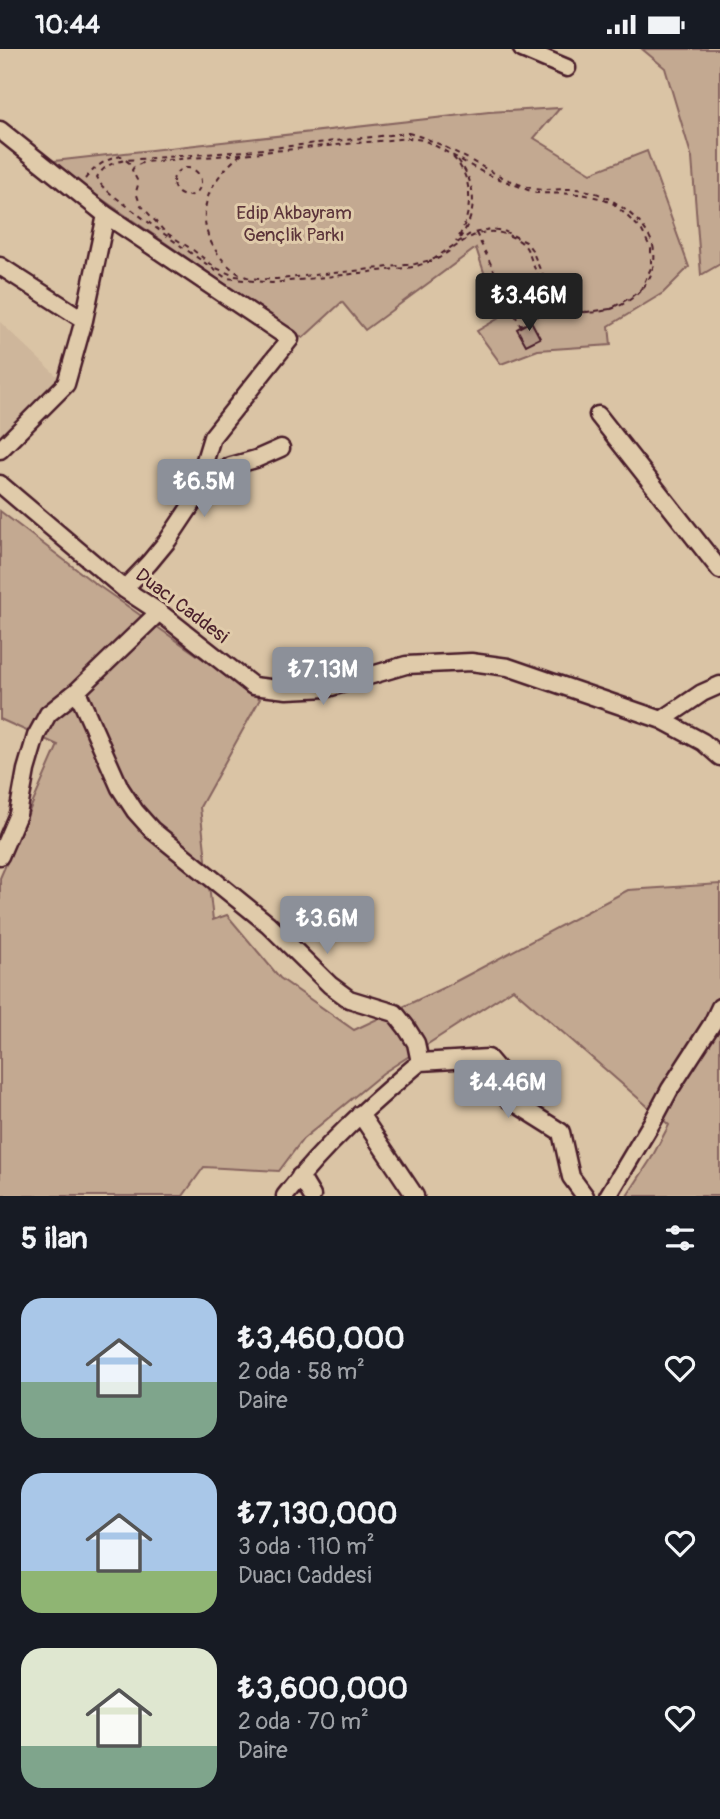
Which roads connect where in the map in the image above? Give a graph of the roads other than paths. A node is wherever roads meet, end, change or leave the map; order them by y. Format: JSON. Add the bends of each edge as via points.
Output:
{"nodes":[{"id":1,"x":522,"y":49,"type":"edge"},
{"id":2,"x":567,"y":68,"type":"dead end"},
{"id":3,"x":0,"y":130,"type":"edge"},
{"id":4,"x":106,"y":215,"type":"junction"},
{"id":5,"x":0,"y":266,"type":"edge"},
{"id":6,"x":84,"y":320,"type":"junction"},
{"id":7,"x":598,"y":415,"type":"dead end"},
{"id":8,"x":281,"y":448,"type":"dead end"},
{"id":9,"x":0,"y":450,"type":"edge"},
{"id":10,"x":0,"y":484,"type":"edge"},
{"id":11,"x":192,"y":503,"type":"junction"},
{"id":12,"x":720,"y":570,"type":"edge"},
{"id":13,"x":124,"y":589,"type":"junction"},
{"id":14,"x":159,"y":612,"type":"junction"},
{"id":15,"x":720,"y":685,"type":"edge"},
{"id":16,"x":77,"y":691,"type":"junction"},
{"id":17,"x":662,"y":720,"type":"junction"},
{"id":18,"x":720,"y":757,"type":"edge"},
{"id":19,"x":0,"y":856,"type":"edge"},
{"id":20,"x":720,"y":1007,"type":"edge"},
{"id":21,"x":420,"y":1062,"type":"junction"},
{"id":22,"x":360,"y":1114,"type":"junction"},
{"id":23,"x":300,"y":1176,"type":"junction"},
{"id":24,"x":285,"y":1196,"type":"edge"},
{"id":25,"x":312,"y":1196,"type":"edge"},
{"id":26,"x":415,"y":1196,"type":"edge"},
{"id":27,"x":585,"y":1196,"type":"edge"},
{"id":28,"x":608,"y":1196,"type":"edge"}],
"edges":[{"from":1,"to":2,"type":"street"},
{"from":3,"to":4,"type":"street"},
{"from":4,"to":6,"type":"street"},
{"from":4,"to":11,"type":"street","via":[[290,339],[212,437]]},
{"from":5,"to":6,"type":"street"},
{"from":6,"to":9,"type":"street","via":[[66,384]]},
{"from":7,"to":12,"type":"street"},
{"from":8,"to":11,"type":"street","via":[[230,465],[208,481]]},
{"from":10,"to":13,"type":"street","name":"Duacı Caddesi"},
{"from":11,"to":13,"type":"street","via":[[168,540]]},
{"from":13,"to":14,"type":"street","name":"Duacı Caddesi"},
{"from":14,"to":16,"type":"street"},
{"from":14,"to":17,"type":"street","name":"Duacı Caddesi","via":[[253,686],[328,688],[406,665],[471,662],[508,667]]},
{"from":15,"to":17,"type":"street"},
{"from":16,"to":19,"type":"street","via":[[48,714],[36,736],[18,814]]},
{"from":16,"to":21,"type":"street","via":[[120,789],[152,830],[268,924],[330,985],[349,999],[395,1013],[416,1043]]},
{"from":17,"to":18,"type":"street","name":"Duacı Caddesi"},
{"from":20,"to":28,"type":"street"},
{"from":21,"to":22,"type":"street"},
{"from":21,"to":27,"type":"street","via":[[488,1058],[511,1085],[508,1098],[561,1132],[571,1177]]},
{"from":22,"to":23,"type":"street"},
{"from":22,"to":26,"type":"street"},
{"from":23,"to":24,"type":"street"},
{"from":23,"to":25,"type":"street"}]}
